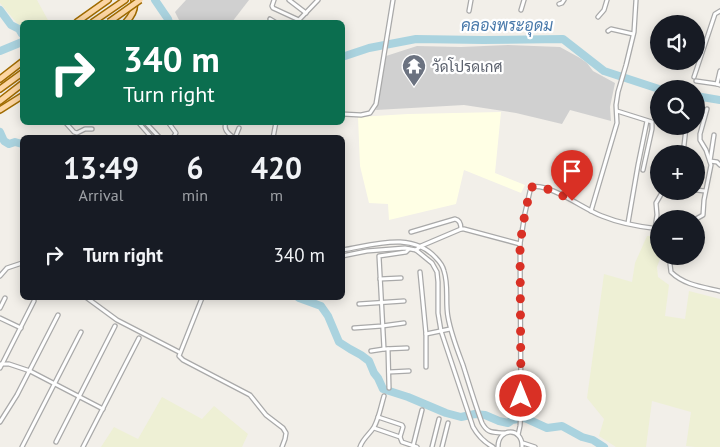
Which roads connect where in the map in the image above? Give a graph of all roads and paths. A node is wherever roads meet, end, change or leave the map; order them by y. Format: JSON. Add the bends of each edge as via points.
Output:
{"nodes":[{"id":1,"x":108,"y":0,"type":"edge"},
{"id":2,"x":124,"y":0,"type":"edge"},
{"id":3,"x":134,"y":0,"type":"edge"},
{"id":4,"x":140,"y":0,"type":"edge"},
{"id":5,"x":274,"y":0,"type":"edge"},
{"id":6,"x":289,"y":0,"type":"edge"},
{"id":7,"x":317,"y":0,"type":"edge"},
{"id":8,"x":393,"y":0,"type":"edge"},
{"id":9,"x":471,"y":0,"type":"edge"},
{"id":10,"x":524,"y":0,"type":"edge"},
{"id":11,"x":564,"y":0,"type":"edge"},
{"id":12,"x":607,"y":0,"type":"edge"},
{"id":13,"x":636,"y":0,"type":"edge"},
{"id":14,"x":559,"y":4,"type":"dead end"},
{"id":15,"x":521,"y":10,"type":"dead end"},
{"id":16,"x":469,"y":11,"type":"dead end"},
{"id":17,"x":720,"y":12,"type":"edge"},
{"id":18,"x":306,"y":13,"type":"junction"},
{"id":19,"x":598,"y":17,"type":"dead end"},
{"id":20,"x":80,"y":20,"type":"edge"},
{"id":21,"x":96,"y":20,"type":"edge"},
{"id":22,"x":112,"y":20,"type":"edge"},
{"id":23,"x":128,"y":20,"type":"edge"},
{"id":24,"x":294,"y":20,"type":"edge"},
{"id":25,"x":300,"y":20,"type":"edge"},
{"id":26,"x":608,"y":32,"type":"dead end"},
{"id":27,"x":633,"y":34,"type":"junction"},
{"id":28,"x":20,"y":64,"type":"edge"},
{"id":29,"x":720,"y":72,"type":"edge"},
{"id":30,"x":20,"y":74,"type":"edge"},
{"id":31,"x":694,"y":77,"type":"dead end"},
{"id":32,"x":0,"y":79,"type":"edge"},
{"id":33,"x":705,"y":82,"type":"edge"},
{"id":34,"x":718,"y":84,"type":"edge"},
{"id":35,"x":20,"y":85,"type":"edge"},
{"id":36,"x":0,"y":89,"type":"edge"},
{"id":37,"x":20,"y":97,"type":"edge"},
{"id":38,"x":0,"y":100,"type":"edge"},
{"id":39,"x":707,"y":109,"type":"dead end"},
{"id":40,"x":0,"y":110,"type":"edge"},
{"id":41,"x":617,"y":111,"type":"junction"},
{"id":42,"x":345,"y":114,"type":"edge"},
{"id":43,"x":647,"y":121,"type":"junction"},
{"id":44,"x":68,"y":125,"type":"edge"},
{"id":45,"x":141,"y":125,"type":"edge"},
{"id":46,"x":148,"y":125,"type":"edge"},
{"id":47,"x":225,"y":125,"type":"edge"},
{"id":48,"x":239,"y":128,"type":"dead end"},
{"id":49,"x":92,"y":129,"type":"dead end"},
{"id":50,"x":149,"y":135,"type":"edge"},
{"id":51,"x":157,"y":135,"type":"edge"},
{"id":52,"x":231,"y":135,"type":"edge"},
{"id":53,"x":236,"y":135,"type":"edge"},
{"id":54,"x":714,"y":135,"type":"dead end"},
{"id":55,"x":710,"y":161,"type":"junction"},
{"id":56,"x":720,"y":165,"type":"edge"},
{"id":57,"x":643,"y":170,"type":"dead end"},
{"id":58,"x":706,"y":191,"type":"joint"},
{"id":59,"x":704,"y":210,"type":"edge"},
{"id":60,"x":591,"y":211,"type":"junction"},
{"id":61,"x":628,"y":223,"type":"junction"},
{"id":62,"x":650,"y":227,"type":"edge"},
{"id":63,"x":461,"y":230,"type":"junction"},
{"id":64,"x":411,"y":232,"type":"dead end"},
{"id":65,"x":520,"y":244,"type":"junction"},
{"id":66,"x":421,"y":246,"type":"junction"},
{"id":67,"x":345,"y":249,"type":"edge"},
{"id":68,"x":409,"y":249,"type":"junction"},
{"id":69,"x":379,"y":250,"type":"junction"},
{"id":70,"x":416,"y":250,"type":"junction"},
{"id":71,"x":345,"y":255,"type":"edge"},
{"id":72,"x":379,"y":256,"type":"junction"},
{"id":73,"x":20,"y":264,"type":"edge"},
{"id":74,"x":670,"y":265,"type":"edge"},
{"id":75,"x":420,"y":272,"type":"dead end"},
{"id":76,"x":0,"y":276,"type":"edge"},
{"id":77,"x":400,"y":278,"type":"dead end"},
{"id":78,"x":380,"y":279,"type":"junction"},
{"id":79,"x":720,"y":291,"type":"edge"},
{"id":80,"x":5,"y":298,"type":"dead end"},
{"id":81,"x":90,"y":300,"type":"edge"},
{"id":82,"x":96,"y":300,"type":"edge"},
{"id":83,"x":201,"y":300,"type":"edge"},
{"id":84,"x":34,"y":301,"type":"dead end"},
{"id":85,"x":404,"y":301,"type":"dead end"},
{"id":86,"x":93,"y":302,"type":"junction"},
{"id":87,"x":381,"y":302,"type":"junction"},
{"id":88,"x":359,"y":304,"type":"dead end"},
{"id":89,"x":0,"y":308,"type":"edge"},
{"id":90,"x":58,"y":315,"type":"dead end"},
{"id":91,"x":0,"y":318,"type":"edge"},
{"id":92,"x":404,"y":323,"type":"dead end"},
{"id":93,"x":115,"y":326,"type":"dead end"},
{"id":94,"x":382,"y":326,"type":"junction"},
{"id":95,"x":21,"y":328,"type":"junction"},
{"id":96,"x":354,"y":328,"type":"dead end"},
{"id":97,"x":450,"y":329,"type":"junction"},
{"id":98,"x":441,"y":331,"type":"junction"},
{"id":99,"x":81,"y":332,"type":"dead end"},
{"id":100,"x":426,"y":334,"type":"junction"},
{"id":101,"x":139,"y":338,"type":"dead end"},
{"id":102,"x":407,"y":348,"type":"dead end"},
{"id":103,"x":386,"y":349,"type":"junction"},
{"id":104,"x":371,"y":351,"type":"dead end"},
{"id":105,"x":179,"y":352,"type":"junction"},
{"id":106,"x":1,"y":365,"type":"edge"},
{"id":107,"x":426,"y":366,"type":"dead end"},
{"id":108,"x":409,"y":370,"type":"dead end"},
{"id":109,"x":30,"y":371,"type":"junction"},
{"id":110,"x":390,"y":372,"type":"junction"},
{"id":111,"x":54,"y":384,"type":"junction"},
{"id":112,"x":389,"y":388,"type":"dead end"},
{"id":113,"x":384,"y":396,"type":"dead end"},
{"id":114,"x":79,"y":398,"type":"junction"},
{"id":115,"x":103,"y":409,"type":"junction"},
{"id":116,"x":422,"y":410,"type":"dead end"},
{"id":117,"x":378,"y":417,"type":"junction"},
{"id":118,"x":439,"y":419,"type":"dead end"},
{"id":119,"x":0,"y":422,"type":"edge"},
{"id":120,"x":448,"y":423,"type":"dead end"},
{"id":121,"x":374,"y":428,"type":"junction"},
{"id":122,"x":504,"y":433,"type":"junction"},
{"id":123,"x":518,"y":435,"type":"junction"},
{"id":124,"x":400,"y":437,"type":"junction"},
{"id":125,"x":56,"y":442,"type":"dead end"},
{"id":126,"x":523,"y":445,"type":"edge"},
{"id":127,"x":415,"y":446,"type":"edge"},
{"id":128,"x":22,"y":447,"type":"edge"},
{"id":129,"x":83,"y":447,"type":"edge"},
{"id":130,"x":282,"y":447,"type":"edge"},
{"id":131,"x":360,"y":447,"type":"edge"},
{"id":132,"x":432,"y":447,"type":"edge"},
{"id":133,"x":442,"y":447,"type":"edge"},
{"id":134,"x":493,"y":447,"type":"edge"},
{"id":135,"x":498,"y":447,"type":"edge"},
{"id":136,"x":535,"y":447,"type":"edge"}],
"edges":[{"from":1,"to":20,"type":"main road"},
{"from":2,"to":21,"type":"main road"},
{"from":3,"to":23,"type":"main road","via":[[133,13]]},
{"from":4,"to":22,"type":"main road","bridge":true},
{"from":5,"to":24,"type":"street","via":[[272,8]]},
{"from":6,"to":18,"type":"street"},
{"from":7,"to":18,"type":"street"},
{"from":8,"to":42,"type":"street","via":[[376,104],[370,113]]},
{"from":9,"to":16,"type":"street"},
{"from":10,"to":15,"type":"street"},
{"from":11,"to":14,"type":"street"},
{"from":12,"to":19,"type":"street"},
{"from":13,"to":27,"type":"street"},
{"from":17,"to":31,"type":"street","via":[[715,14]]},
{"from":18,"to":25,"type":"street"},
{"from":26,"to":27,"type":"street","via":[[611,29]]},
{"from":27,"to":41,"type":"street","via":[[618,92]]},
{"from":28,"to":32,"type":"main road"},
{"from":29,"to":34,"type":"street"},
{"from":30,"to":36,"type":"main road"},
{"from":33,"to":34,"type":"street"},
{"from":35,"to":38,"type":"main road"},
{"from":37,"to":40,"type":"main road"},
{"from":39,"to":55,"type":"street","via":[[700,140]]},
{"from":41,"to":43,"type":"street"},
{"from":41,"to":60,"type":"street","via":[[617,123]]},
{"from":43,"to":57,"type":"street","via":[[652,122],[652,129]]},
{"from":43,"to":61,"type":"street"},
{"from":44,"to":49,"type":"street","via":[[77,133],[85,128]]},
{"from":45,"to":50,"type":"street"},
{"from":46,"to":51,"type":"street"},
{"from":47,"to":52,"type":"street","via":[[225,130]]},
{"from":48,"to":53,"type":"street"},
{"from":54,"to":55,"type":"street"},
{"from":55,"to":56,"type":"street"},
{"from":55,"to":58,"type":"street"},
{"from":58,"to":59,"type":"street"},
{"from":60,"to":61,"type":"street"},
{"from":60,"to":65,"type":"street","via":[[560,194],[532,187]]},
{"from":61,"to":62,"type":"street"},
{"from":63,"to":64,"type":"street","via":[[455,219]]},
{"from":63,"to":65,"type":"street"},
{"from":63,"to":66,"type":"street"},
{"from":65,"to":123,"type":"street","via":[[521,411]]},
{"from":66,"to":67,"type":"street","via":[[406,242],[381,243]]},
{"from":66,"to":70,"type":"street"},
{"from":66,"to":97,"type":"street","via":[[432,253],[444,271]]},
{"from":68,"to":69,"type":"street"},
{"from":68,"to":70,"type":"street"},
{"from":68,"to":72,"type":"street"},
{"from":69,"to":71,"type":"street"},
{"from":69,"to":72,"type":"street"},
{"from":70,"to":98,"type":"street","via":[[432,263],[437,272]]},
{"from":72,"to":78,"type":"street"},
{"from":73,"to":76,"type":"street","via":[[7,268]]},
{"from":74,"to":79,"type":"street","via":[[677,278]]},
{"from":75,"to":100,"type":"street"},
{"from":77,"to":78,"type":"street"},
{"from":78,"to":87,"type":"street"},
{"from":80,"to":89,"type":"street"},
{"from":81,"to":86,"type":"street"},
{"from":82,"to":86,"type":"street"},
{"from":83,"to":105,"type":"street"},
{"from":84,"to":95,"type":"street"},
{"from":85,"to":87,"type":"street"},
{"from":86,"to":105,"type":"street","via":[[117,320]]},
{"from":87,"to":88,"type":"street"},
{"from":87,"to":94,"type":"street"},
{"from":90,"to":109,"type":"street"},
{"from":91,"to":95,"type":"street"},
{"from":92,"to":94,"type":"street"},
{"from":93,"to":114,"type":"street"},
{"from":94,"to":96,"type":"street"},
{"from":94,"to":103,"type":"street"},
{"from":95,"to":106,"type":"street"},
{"from":97,"to":98,"type":"street"},
{"from":97,"to":122,"type":"street","via":[[482,423],[490,432]]},
{"from":98,"to":100,"type":"street"},
{"from":98,"to":134,"type":"street","via":[[476,434]]},
{"from":99,"to":111,"type":"street"},
{"from":100,"to":107,"type":"street"},
{"from":101,"to":115,"type":"street"},
{"from":102,"to":103,"type":"street"},
{"from":103,"to":104,"type":"street"},
{"from":103,"to":110,"type":"street"},
{"from":105,"to":130,"type":"street","via":[[183,360],[250,396],[284,428],[286,433]]},
{"from":106,"to":109,"type":"street","via":[[9,364]]},
{"from":108,"to":110,"type":"street"},
{"from":109,"to":111,"type":"street"},
{"from":109,"to":119,"type":"street"},
{"from":110,"to":112,"type":"street"},
{"from":111,"to":114,"type":"street"},
{"from":111,"to":128,"type":"street"},
{"from":113,"to":117,"type":"street"},
{"from":114,"to":115,"type":"street"},
{"from":114,"to":125,"type":"street"},
{"from":115,"to":129,"type":"street"},
{"from":116,"to":127,"type":"street"},
{"from":117,"to":121,"type":"street"},
{"from":117,"to":124,"type":"street","via":[[402,425]]},
{"from":118,"to":132,"type":"street"},
{"from":120,"to":133,"type":"street"},
{"from":121,"to":124,"type":"street"},
{"from":121,"to":131,"type":"street"},
{"from":122,"to":123,"type":"street"},
{"from":122,"to":135,"type":"street"},
{"from":123,"to":126,"type":"street"},
{"from":124,"to":127,"type":"street","via":[[402,442]]},
{"from":126,"to":136,"type":"street"}]}
